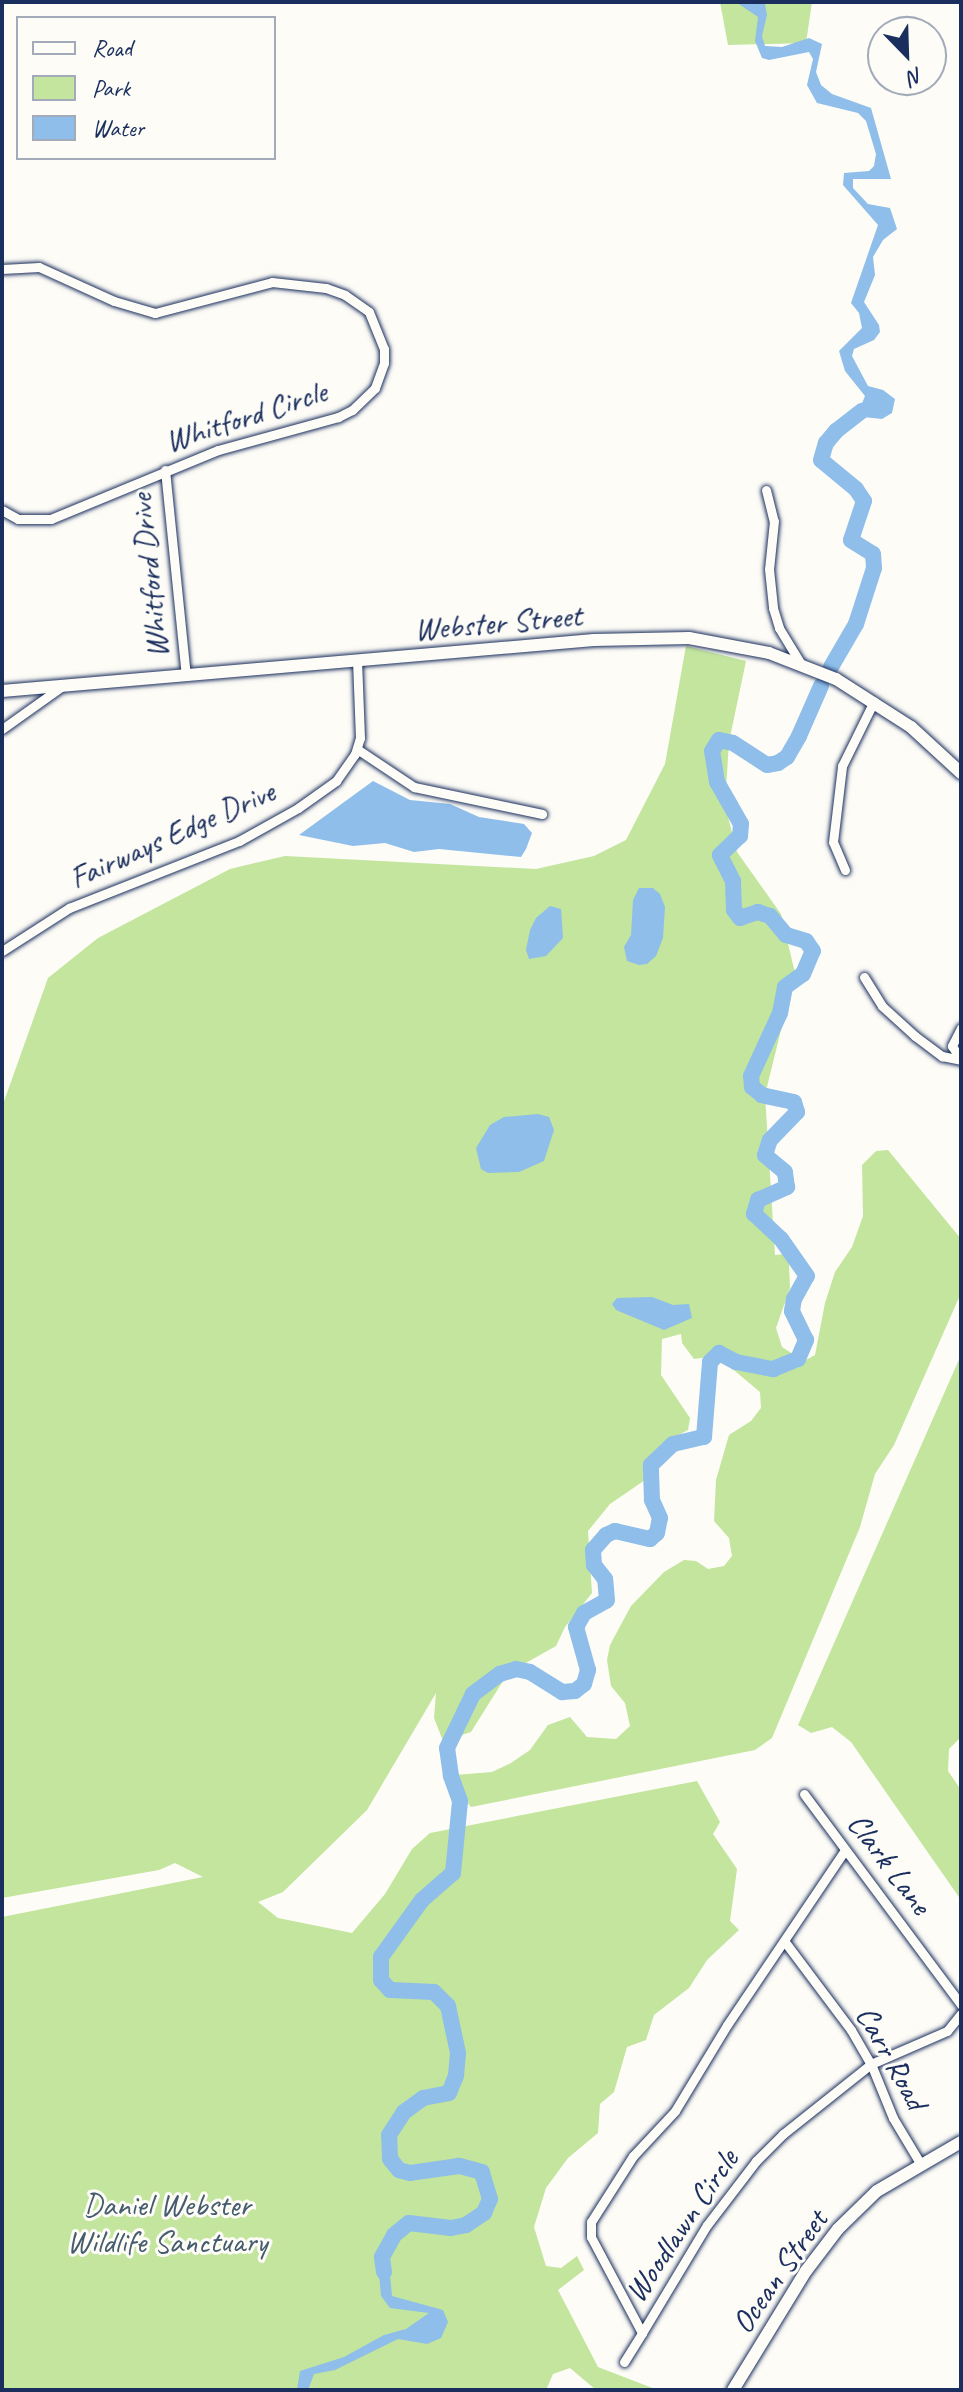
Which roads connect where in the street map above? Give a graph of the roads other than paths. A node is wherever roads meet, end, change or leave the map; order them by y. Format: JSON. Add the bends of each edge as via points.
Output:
{"nodes":[{"id":1,"x":2,"y":269,"type":"edge"},
{"id":2,"x":165,"y":470,"type":"junction"},
{"id":3,"x":766,"y":490,"type":"dead end"},
{"id":4,"x":2,"y":510,"type":"edge"},
{"id":5,"x":357,"y":661,"type":"junction"},
{"id":6,"x":801,"y":664,"type":"junction"},
{"id":7,"x":186,"y":676,"type":"junction"},
{"id":8,"x":63,"y":685,"type":"junction"},
{"id":9,"x":2,"y":691,"type":"edge"},
{"id":10,"x":874,"y":701,"type":"junction"},
{"id":11,"x":2,"y":729,"type":"edge"},
{"id":12,"x":357,"y":749,"type":"junction"},
{"id":13,"x":961,"y":773,"type":"edge"},
{"id":14,"x":542,"y":814,"type":"dead end"},
{"id":15,"x":845,"y":870,"type":"dead end"},
{"id":16,"x":2,"y":951,"type":"edge"},
{"id":17,"x":864,"y":977,"type":"dead end"},
{"id":18,"x":961,"y":1028,"type":"edge"},
{"id":19,"x":961,"y":1060,"type":"edge"},
{"id":20,"x":804,"y":1794,"type":"dead end"},
{"id":21,"x":845,"y":1850,"type":"junction"},
{"id":22,"x":785,"y":1942,"type":"junction"},
{"id":23,"x":961,"y":2005,"type":"edge"},
{"id":24,"x":961,"y":2014,"type":"edge"},
{"id":25,"x":871,"y":2064,"type":"junction"},
{"id":26,"x":961,"y":2142,"type":"edge"},
{"id":27,"x":920,"y":2163,"type":"junction"},
{"id":28,"x":642,"y":2333,"type":"junction"},
{"id":29,"x":624,"y":2362,"type":"dead end"},
{"id":30,"x":733,"y":2390,"type":"edge"}],
"edges":[{"from":1,"to":2,"type":"street","name":"Whitford Circle","via":[[39,267],[155,313],[272,282],[326,288],[369,312],[380,331],[384,363],[375,388],[352,410]]},
{"from":2,"to":4,"type":"street","name":"Whitford Circle","via":[[51,519],[18,519]]},
{"from":2,"to":7,"type":"street","name":"Whitford Drive"},
{"from":3,"to":6,"type":"street","via":[[774,521],[769,569],[773,608]]},
{"from":5,"to":6,"type":"street","name":"Webster Street","via":[[650,638],[710,641]]},
{"from":5,"to":7,"type":"street","name":"Webster Street"},
{"from":5,"to":12,"type":"street","name":"Fairways Edge Drive"},
{"from":6,"to":10,"type":"street","name":"Webster Street"},
{"from":7,"to":8,"type":"street","name":"Webster Street"},
{"from":8,"to":9,"type":"street","name":"Webster Street"},
{"from":8,"to":11,"type":"street"},
{"from":10,"to":13,"type":"street","name":"Webster Street"},
{"from":10,"to":15,"type":"street","via":[[842,766],[833,842]]},
{"from":12,"to":14,"type":"street","via":[[414,787]]},
{"from":12,"to":16,"type":"street","name":"Fairways Edge Drive","via":[[336,781],[298,808],[227,846],[69,908]]},
{"from":17,"to":19,"type":"street","via":[[882,1006],[915,1036],[942,1056]]},
{"from":18,"to":19,"type":"street","via":[[952,1046]]},
{"from":20,"to":21,"type":"street","name":"Clark Lane"},
{"from":21,"to":22,"type":"street","name":"Woodlawn Circle"},
{"from":21,"to":23,"type":"street","name":"Clark Lane"},
{"from":22,"to":25,"type":"street","name":"Carr Road"},
{"from":22,"to":28,"type":"street","name":"Woodlawn Circle","via":[[675,2111],[633,2156],[591,2222],[591,2237]]},
{"from":24,"to":25,"type":"street","name":"Woodlawn Circle","via":[[947,2031]]},
{"from":25,"to":27,"type":"street","name":"Carr Road","via":[[893,2118]]},
{"from":25,"to":28,"type":"street","name":"Woodlawn Circle","via":[[814,2106],[756,2161],[707,2225]]},
{"from":26,"to":27,"type":"street","name":"Ocean Street"},
{"from":27,"to":30,"type":"street","name":"Ocean Street","via":[[865,2201],[822,2246]]},
{"from":28,"to":29,"type":"street"}]}
